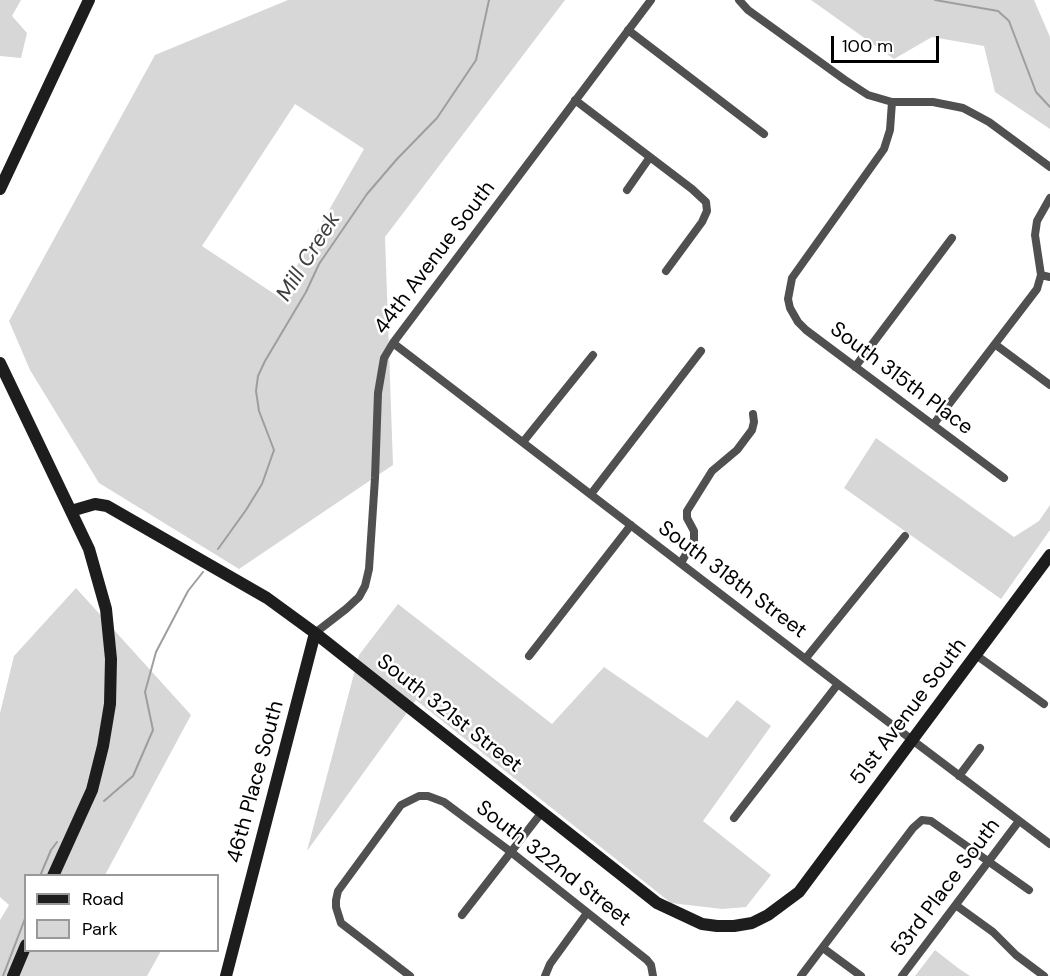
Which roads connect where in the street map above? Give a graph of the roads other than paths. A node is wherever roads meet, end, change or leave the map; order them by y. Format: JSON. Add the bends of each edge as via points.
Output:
{"nodes":[{"id":1,"x":89,"y":0,"type":"edge"},
{"id":2,"x":651,"y":0,"type":"edge"},
{"id":3,"x":739,"y":0,"type":"edge"},
{"id":4,"x":628,"y":30,"type":"junction"},
{"id":5,"x":575,"y":100,"type":"junction"},
{"id":6,"x":892,"y":102,"type":"junction"},
{"id":7,"x":764,"y":134,"type":"dead end"},
{"id":8,"x":650,"y":157,"type":"junction"},
{"id":9,"x":1050,"y":167,"type":"edge"},
{"id":10,"x":0,"y":189,"type":"edge"},
{"id":11,"x":627,"y":190,"type":"dead end"},
{"id":12,"x":1050,"y":198,"type":"edge"},
{"id":13,"x":952,"y":238,"type":"dead end"},
{"id":14,"x":666,"y":271,"type":"dead end"},
{"id":15,"x":1046,"y":276,"type":"edge"},
{"id":16,"x":393,"y":343,"type":"junction"},
{"id":17,"x":996,"y":345,"type":"junction"},
{"id":18,"x":701,"y":351,"type":"dead end"},
{"id":19,"x":593,"y":355,"type":"dead end"},
{"id":20,"x":0,"y":363,"type":"edge"},
{"id":21,"x":855,"y":367,"type":"junction"},
{"id":22,"x":1050,"y":385,"type":"edge"},
{"id":23,"x":753,"y":414,"type":"dead end"},
{"id":24,"x":933,"y":425,"type":"junction"},
{"id":25,"x":523,"y":442,"type":"junction"},
{"id":26,"x":1004,"y":478,"type":"dead end"},
{"id":27,"x":591,"y":494,"type":"junction"},
{"id":28,"x":71,"y":511,"type":"junction"},
{"id":29,"x":631,"y":525,"type":"junction"},
{"id":30,"x":905,"y":536,"type":"dead end"},
{"id":31,"x":1050,"y":555,"type":"edge"},
{"id":32,"x":681,"y":563,"type":"junction"},
{"id":33,"x":1046,"y":568,"type":"edge"},
{"id":34,"x":315,"y":633,"type":"junction"},
{"id":35,"x":976,"y":655,"type":"junction"},
{"id":36,"x":529,"y":657,"type":"dead end"},
{"id":37,"x":806,"y":658,"type":"junction"},
{"id":38,"x":838,"y":684,"type":"junction"},
{"id":39,"x":1044,"y":704,"type":"dead end"},
{"id":40,"x":912,"y":740,"type":"junction"},
{"id":41,"x":980,"y":748,"type":"dead end"},
{"id":42,"x":959,"y":776,"type":"junction"},
{"id":43,"x":542,"y":812,"type":"junction"},
{"id":44,"x":734,"y":818,"type":"dead end"},
{"id":45,"x":1019,"y":821,"type":"junction"},
{"id":46,"x":1050,"y":844,"type":"edge"},
{"id":47,"x":511,"y":852,"type":"junction"},
{"id":48,"x":989,"y":862,"type":"junction"},
{"id":49,"x":54,"y":874,"type":"edge"},
{"id":50,"x":1029,"y":890,"type":"dead end"},
{"id":51,"x":799,"y":892,"type":"joint"},
{"id":52,"x":957,"y":906,"type":"junction"},
{"id":53,"x":588,"y":913,"type":"junction"},
{"id":54,"x":462,"y":915,"type":"dead end"},
{"id":55,"x":823,"y":948,"type":"junction"},
{"id":56,"x":24,"y":950,"type":"edge"},
{"id":57,"x":13,"y":976,"type":"edge"},
{"id":58,"x":226,"y":976,"type":"edge"},
{"id":59,"x":410,"y":976,"type":"edge"},
{"id":60,"x":544,"y":976,"type":"edge"},
{"id":61,"x":652,"y":976,"type":"edge"},
{"id":62,"x":801,"y":976,"type":"edge"},
{"id":63,"x":861,"y":976,"type":"edge"},
{"id":64,"x":903,"y":976,"type":"edge"},
{"id":65,"x":1044,"y":976,"type":"edge"}],
"edges":[{"from":1,"to":10,"type":"main road"},
{"from":2,"to":4,"type":"street","name":"44th Avenue South"},
{"from":3,"to":6,"type":"street","via":[[852,85]]},
{"from":4,"to":5,"type":"street","name":"44th Avenue South"},
{"from":4,"to":7,"type":"street"},
{"from":5,"to":8,"type":"street"},
{"from":5,"to":16,"type":"street","name":"44th Avenue South"},
{"from":6,"to":9,"type":"street","via":[[933,102],[963,108]]},
{"from":6,"to":21,"type":"street","name":"South 315th Place","via":[[884,149],[799,266],[788,299],[798,322]]},
{"from":8,"to":11,"type":"street"},
{"from":8,"to":14,"type":"street","via":[[703,198],[707,206],[702,222]]},
{"from":12,"to":15,"type":"street","via":[[1037,221],[1035,235]]},
{"from":13,"to":21,"type":"street"},
{"from":15,"to":17,"type":"street"},
{"from":16,"to":25,"type":"street","name":"South 318th Street"},
{"from":16,"to":34,"type":"street","name":"44th Avenue South","via":[[380,375],[372,530],[365,586],[346,609]]},
{"from":17,"to":22,"type":"street"},
{"from":17,"to":24,"type":"street"},
{"from":18,"to":27,"type":"street"},
{"from":19,"to":25,"type":"street"},
{"from":20,"to":28,"type":"main road"},
{"from":21,"to":24,"type":"street","name":"South 315th Place"},
{"from":23,"to":32,"type":"street","via":[[752,430],[712,471],[687,511],[694,540]]},
{"from":24,"to":26,"type":"street","name":"South 315th Place"},
{"from":25,"to":27,"type":"street","name":"South 318th Street"},
{"from":27,"to":29,"type":"street","name":"South 318th Street"},
{"from":28,"to":34,"type":"main road","name":"South 321st Street","via":[[95,504],[107,506],[267,598]]},
{"from":28,"to":49,"type":"main road","via":[[89,549],[106,609],[110,704],[92,790]]},
{"from":29,"to":32,"type":"street","name":"South 318th Street"},
{"from":29,"to":36,"type":"street"},
{"from":30,"to":37,"type":"street"},
{"from":31,"to":33,"type":"main road","name":"51st Avenue South"},
{"from":32,"to":37,"type":"street","name":"South 318th Street"},
{"from":33,"to":35,"type":"main road","name":"51st Avenue South"},
{"from":34,"to":43,"type":"main road","name":"South 321st Street"},
{"from":34,"to":58,"type":"main road","name":"46th Place South"},
{"from":35,"to":39,"type":"street"},
{"from":35,"to":40,"type":"main road","name":"51st Avenue South"},
{"from":37,"to":38,"type":"street","name":"South 318th Street"},
{"from":38,"to":40,"type":"street","name":"South 318th Street"},
{"from":38,"to":44,"type":"street"},
{"from":40,"to":42,"type":"street","name":"South 318th Street"},
{"from":40,"to":51,"type":"main road","name":"51st Avenue South"},
{"from":41,"to":42,"type":"street"},
{"from":42,"to":45,"type":"street","name":"South 318th Street"},
{"from":43,"to":47,"type":"street"},
{"from":43,"to":51,"type":"main road","name":"South 321st Street","via":[[657,903],[702,924],[752,923]]},
{"from":45,"to":46,"type":"street","name":"South 318th Street"},
{"from":45,"to":48,"type":"street","name":"53rd Place South"},
{"from":47,"to":53,"type":"street","name":"South 322nd Street"},
{"from":47,"to":54,"type":"street"},
{"from":47,"to":59,"type":"street","name":"South 322nd Street","via":[[444,802],[419,796],[401,806],[338,891],[336,907],[341,923]]},
{"from":48,"to":50,"type":"street"},
{"from":48,"to":52,"type":"street","name":"53rd Place South"},
{"from":48,"to":55,"type":"street","via":[[931,821],[922,820]]},
{"from":52,"to":64,"type":"street","name":"53rd Place South"},
{"from":52,"to":65,"type":"street"},
{"from":53,"to":60,"type":"street"},
{"from":53,"to":61,"type":"street","name":"South 322nd Street","via":[[647,960]]},
{"from":55,"to":62,"type":"street"},
{"from":55,"to":63,"type":"street"},
{"from":56,"to":57,"type":"main road"}]}
